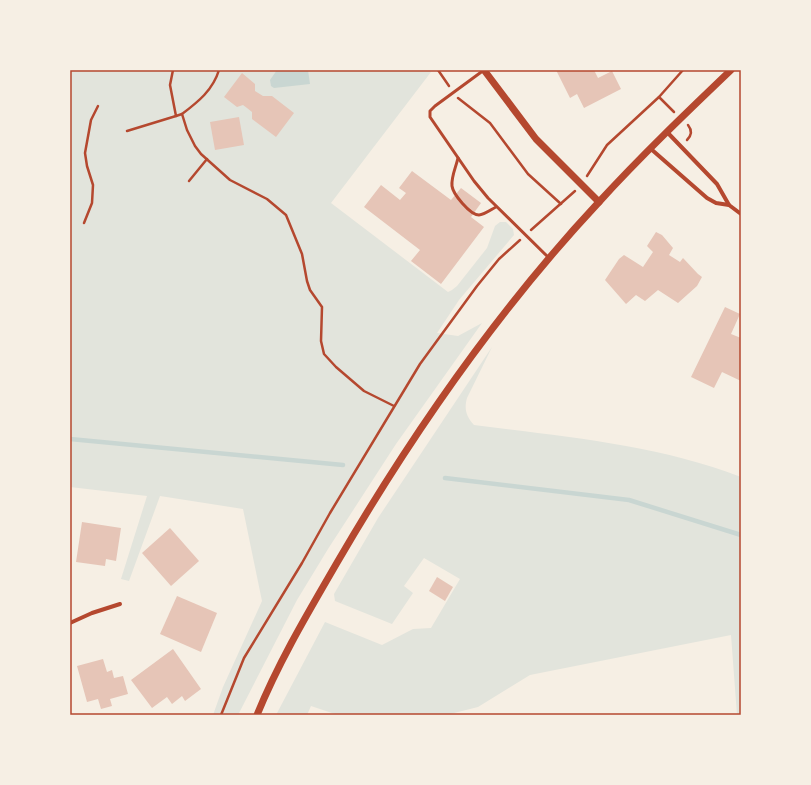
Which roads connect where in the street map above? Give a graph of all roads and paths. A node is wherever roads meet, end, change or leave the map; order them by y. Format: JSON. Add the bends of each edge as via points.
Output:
{"nodes":[{"id":1,"x":173,"y":70,"type":"edge"},
{"id":2,"x":220,"y":70,"type":"edge"},
{"id":3,"x":438,"y":70,"type":"edge"},
{"id":4,"x":484,"y":70,"type":"edge"},
{"id":5,"x":683,"y":70,"type":"edge"},
{"id":6,"x":731,"y":70,"type":"edge"},
{"id":7,"x":454,"y":92,"type":"junction"},
{"id":8,"x":98,"y":106,"type":"dead end"},
{"id":9,"x":182,"y":114,"type":"junction"},
{"id":10,"x":176,"y":116,"type":"junction"},
{"id":11,"x":127,"y":131,"type":"dead end"},
{"id":12,"x":667,"y":132,"type":"junction"},
{"id":13,"x":651,"y":148,"type":"junction"},
{"id":14,"x":458,"y":158,"type":"junction"},
{"id":15,"x":207,"y":159,"type":"junction"},
{"id":16,"x":189,"y":181,"type":"dead end"},
{"id":17,"x":581,"y":185,"type":"junction"},
{"id":18,"x":599,"y":202,"type":"junction"},
{"id":19,"x":561,"y":204,"type":"junction"},
{"id":20,"x":729,"y":205,"type":"junction"},
{"id":21,"x":496,"y":207,"type":"junction"},
{"id":22,"x":741,"y":214,"type":"edge"},
{"id":23,"x":84,"y":223,"type":"dead end"},
{"id":24,"x":525,"y":235,"type":"junction"},
{"id":25,"x":550,"y":258,"type":"junction"},
{"id":26,"x":394,"y":406,"type":"junction"},
{"id":27,"x":120,"y":604,"type":"dead end"},
{"id":28,"x":70,"y":623,"type":"edge"},
{"id":29,"x":221,"y":715,"type":"edge"},
{"id":30,"x":257,"y":715,"type":"edge"}],
"edges":[{"from":1,"to":10,"type":"path","via":[[170,85]]},
{"from":2,"to":9,"type":"path","via":[[212,87]]},
{"from":3,"to":7,"type":"path"},
{"from":4,"to":7,"type":"lane"},
{"from":4,"to":17,"type":"street","via":[[536,139]]},
{"from":5,"to":17,"type":"path","via":[[659,97],[607,145]]},
{"from":6,"to":12,"type":"street"},
{"from":7,"to":14,"type":"lane","via":[[432,108],[430,117]]},
{"from":7,"to":19,"type":"path","via":[[460,100],[490,123],[528,174]]},
{"from":8,"to":23,"type":"path","via":[[91,120],[85,153],[94,185],[92,203]]},
{"from":9,"to":10,"type":"path"},
{"from":9,"to":15,"type":"path","via":[[195,146]]},
{"from":10,"to":11,"type":"path"},
{"from":12,"to":13,"type":"street"},
{"from":12,"to":20,"type":"street","via":[[717,184]]},
{"from":13,"to":18,"type":"street"},
{"from":13,"to":20,"type":"street","via":[[707,198],[716,203]]},
{"from":14,"to":21,"type":"lane"},
{"from":14,"to":21,"type":"lane","via":[[452,182],[456,196],[477,214]]},
{"from":15,"to":16,"type":"path"},
{"from":15,"to":26,"type":"path","via":[[230,180],[267,199],[286,215],[302,254],[309,286],[322,307],[321,341],[324,354],[360,388]]},
{"from":17,"to":18,"type":"street"},
{"from":17,"to":19,"type":"path"},
{"from":18,"to":25,"type":"street"},
{"from":19,"to":24,"type":"path"},
{"from":20,"to":22,"type":"street"},
{"from":21,"to":24,"type":"lane"},
{"from":24,"to":25,"type":"lane"},
{"from":24,"to":26,"type":"path","via":[[499,259],[477,286],[420,364]]},
{"from":25,"to":30,"type":"street","via":[[475,352],[394,468],[308,613]]},
{"from":26,"to":29,"type":"path","via":[[244,658]]},
{"from":27,"to":28,"type":"street"}]}
